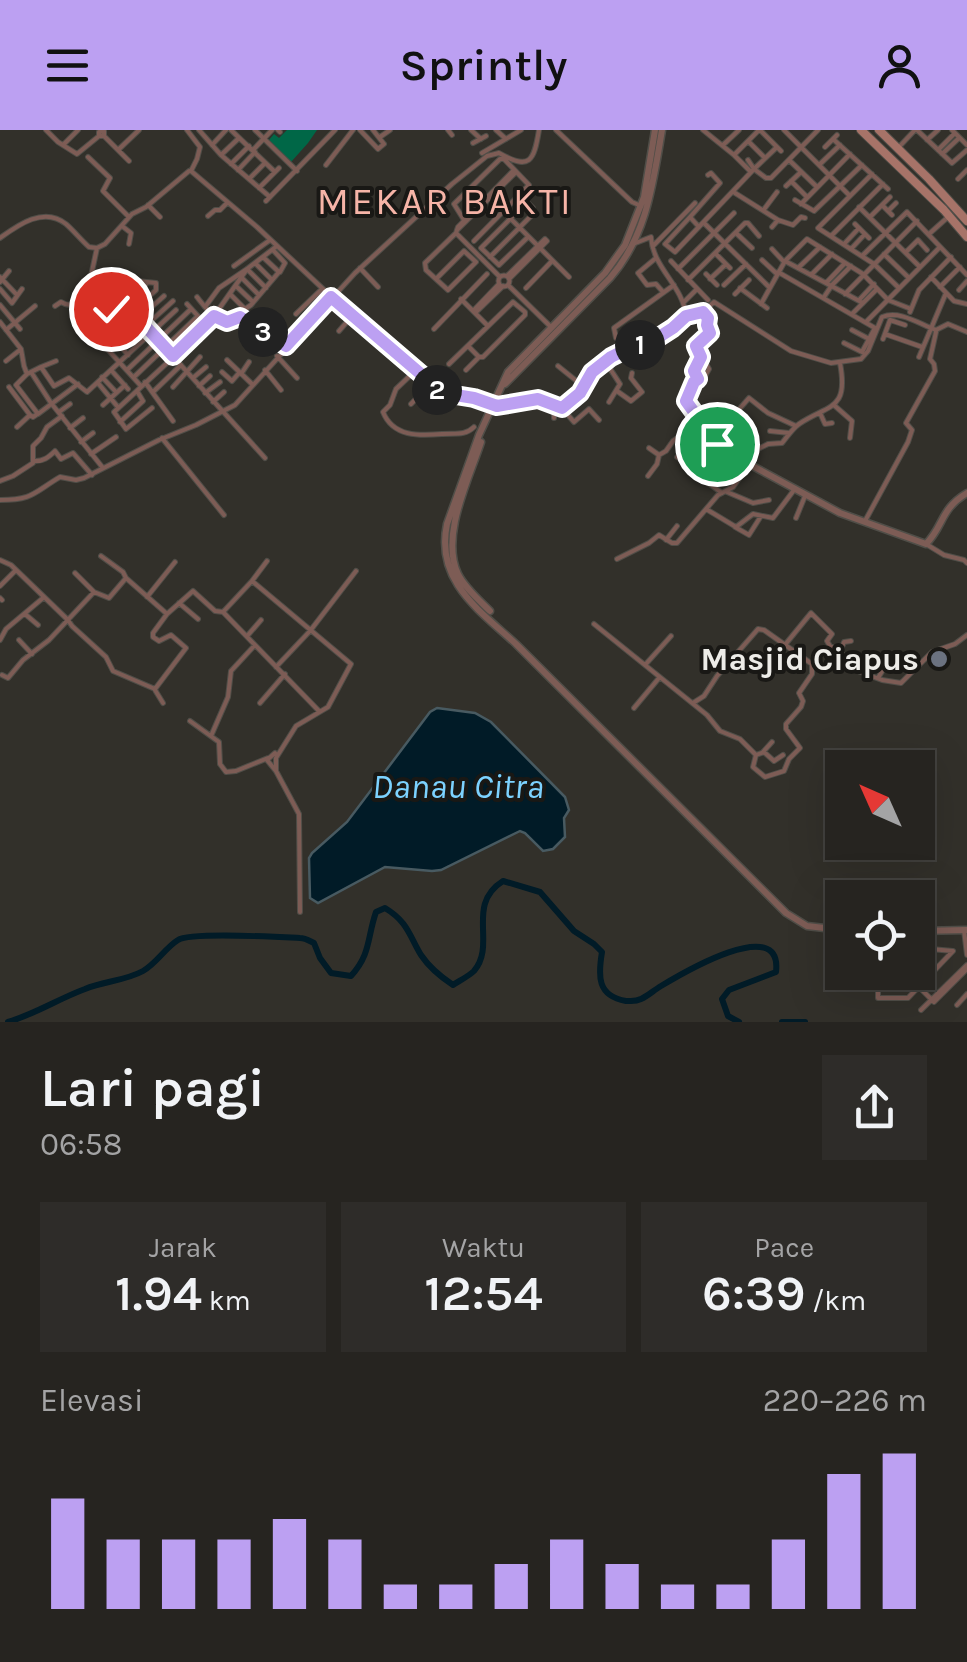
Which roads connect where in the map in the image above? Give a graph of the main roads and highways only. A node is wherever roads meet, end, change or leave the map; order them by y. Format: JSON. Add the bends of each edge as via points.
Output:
{"nodes":[{"id":1,"x":860,"y":130,"type":"edge"},
{"id":2,"x":878,"y":130,"type":"edge"},
{"id":3,"x":967,"y":221,"type":"edge"},
{"id":4,"x":967,"y":237,"type":"edge"}],
"edges":[{"from":1,"to":4,"type":"main road"},
{"from":2,"to":3,"type":"main road"}]}
